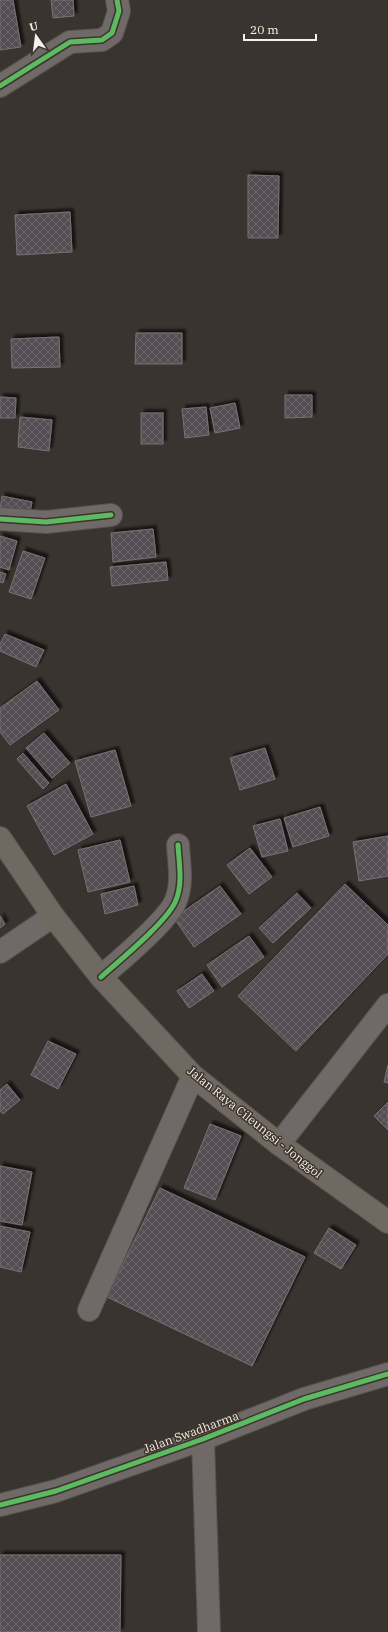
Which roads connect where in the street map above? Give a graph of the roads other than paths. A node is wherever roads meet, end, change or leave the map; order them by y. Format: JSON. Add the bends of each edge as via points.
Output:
{"nodes":[{"id":1,"x":117,"y":0,"type":"edge"},
{"id":2,"x":0,"y":86,"type":"edge"},
{"id":3,"x":111,"y":514,"type":"dead end"},
{"id":4,"x":0,"y":519,"type":"edge"},
{"id":5,"x":0,"y":838,"type":"edge"},
{"id":6,"x":178,"y":845,"type":"dead end"},
{"id":7,"x":53,"y":916,"type":"junction"},
{"id":8,"x":0,"y":952,"type":"edge"},
{"id":9,"x":101,"y":977,"type":"junction"},
{"id":10,"x":388,"y":1005,"type":"edge"},
{"id":11,"x":194,"y":1076,"type":"junction"},
{"id":12,"x":279,"y":1144,"type":"junction"},
{"id":13,"x":388,"y":1222,"type":"edge"},
{"id":14,"x":89,"y":1310,"type":"dead end"},
{"id":15,"x":388,"y":1374,"type":"edge"},
{"id":16,"x":203,"y":1439,"type":"junction"},
{"id":17,"x":0,"y":1505,"type":"edge"},
{"id":18,"x":208,"y":1632,"type":"edge"}],
"edges":[{"from":1,"to":2,"type":"street","via":[[119,11],[112,33],[102,40],[70,42]]},
{"from":3,"to":4,"type":"street","via":[[46,522]]},
{"from":5,"to":7,"type":"main road","name":"Jalan Raya Cileungsi - Jonggol"},
{"from":6,"to":9,"type":"street","via":[[180,888],[176,901],[154,928]]},
{"from":7,"to":8,"type":"street"},
{"from":7,"to":9,"type":"main road","name":"Jalan Raya Cileungsi - Jonggol"},
{"from":9,"to":11,"type":"main road","name":"Jalan Raya Cileungsi - Jonggol"},
{"from":10,"to":12,"type":"street"},
{"from":11,"to":12,"type":"main road","name":"Jalan Raya Cileungsi - Jonggol"},
{"from":11,"to":14,"type":"street"},
{"from":12,"to":13,"type":"main road","name":"Jalan Raya Cileungsi - Jonggol"},
{"from":15,"to":16,"type":"street","name":"Jalan Swadharma","via":[[304,1399]]},
{"from":16,"to":17,"type":"street","name":"Jalan Swadharma","via":[[56,1491]]},
{"from":16,"to":18,"type":"street"}]}
